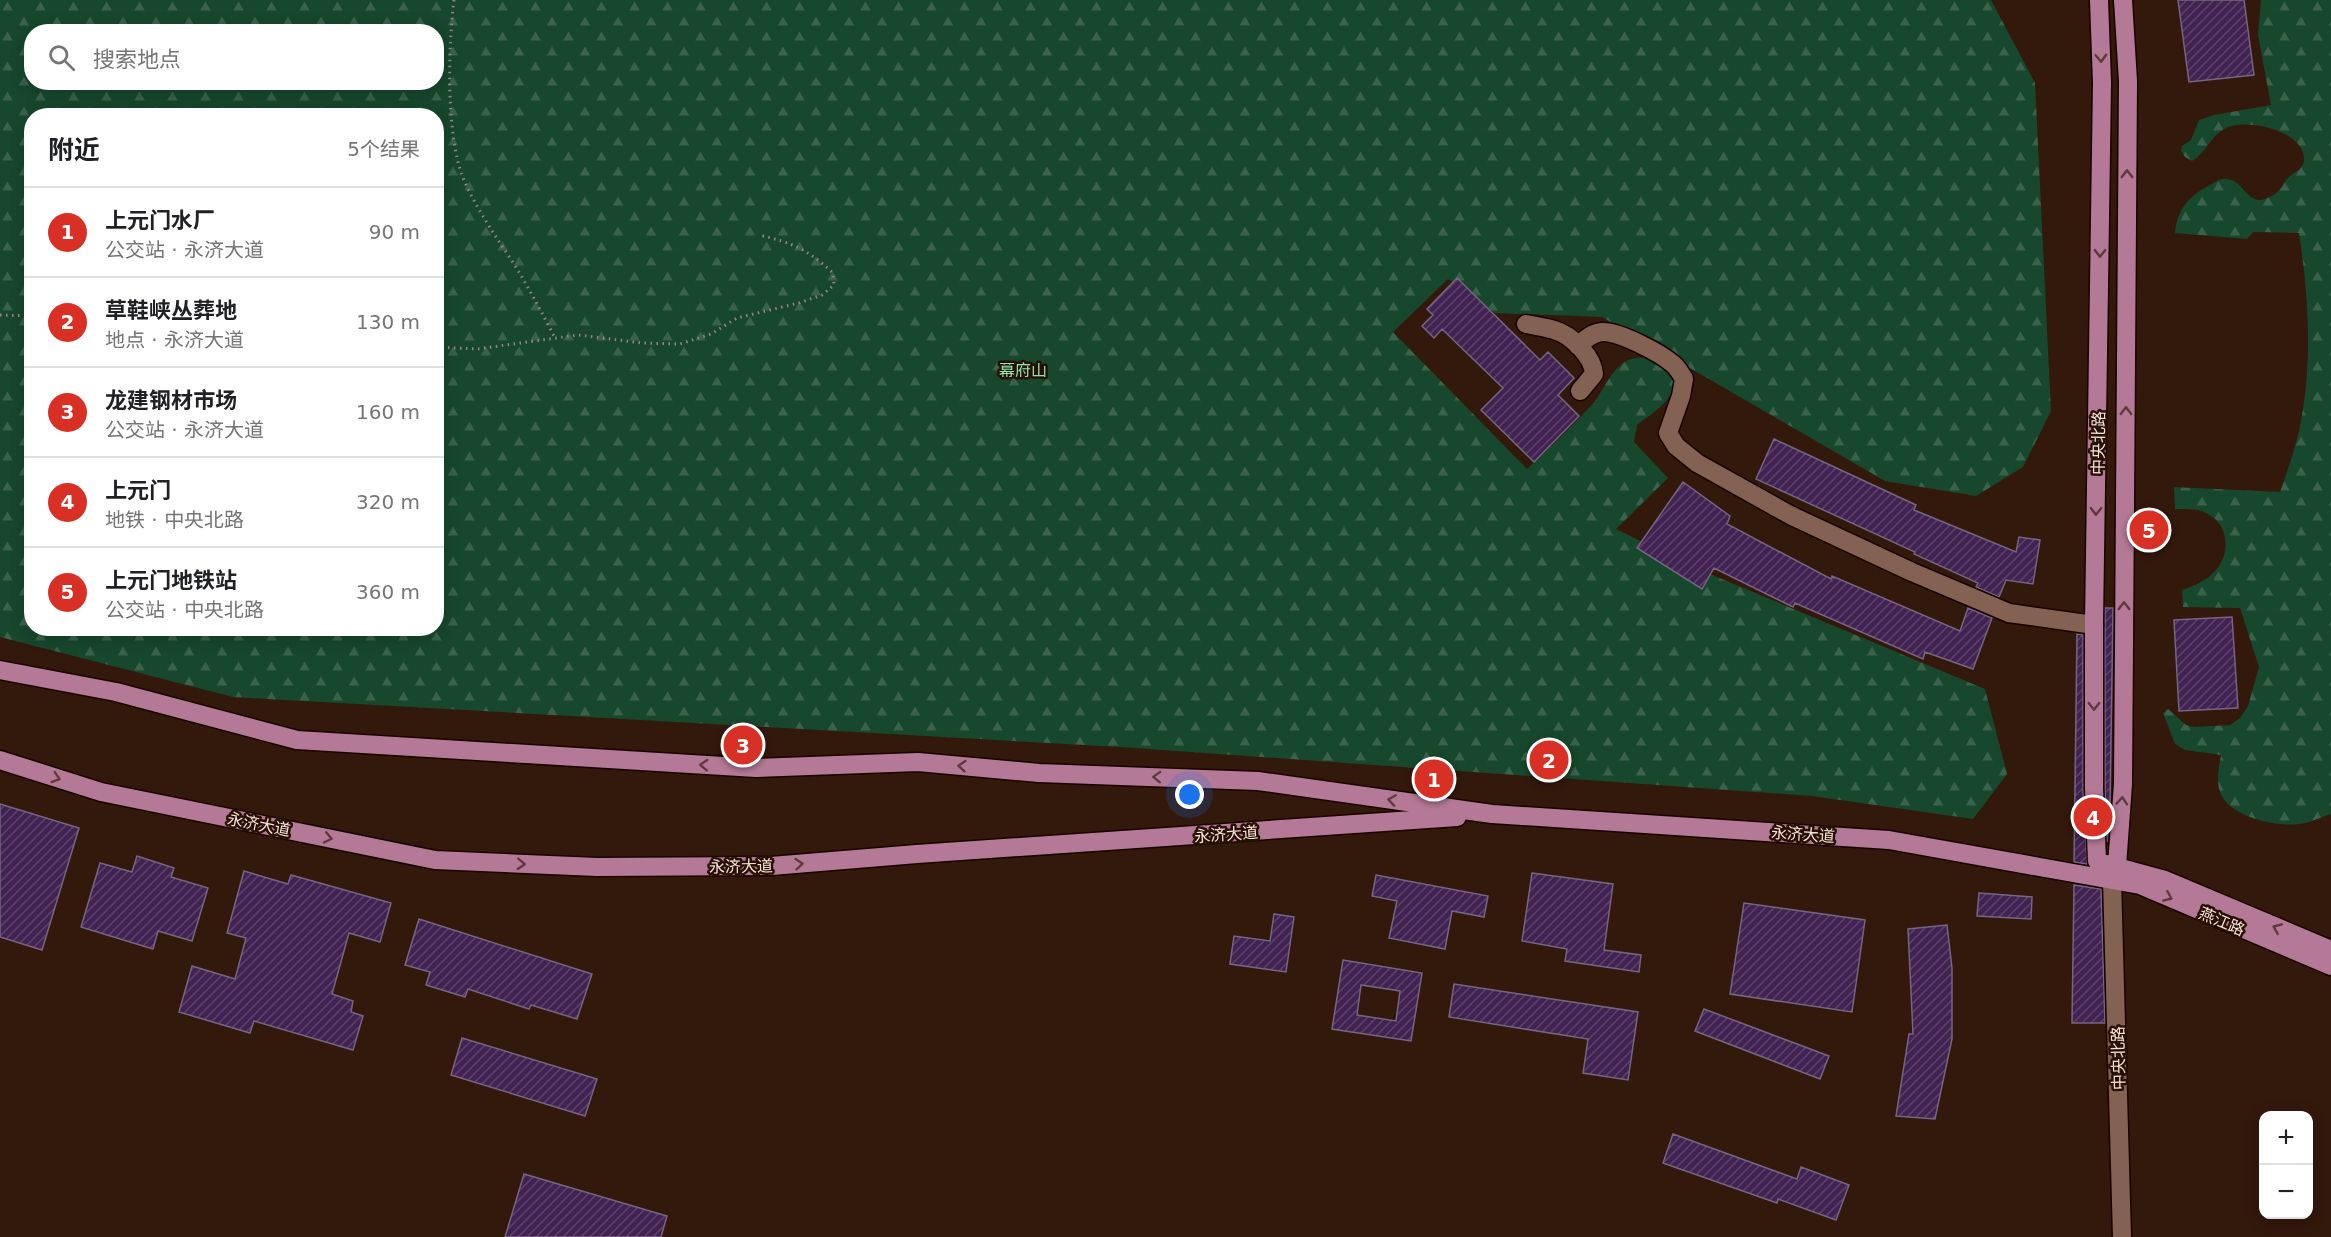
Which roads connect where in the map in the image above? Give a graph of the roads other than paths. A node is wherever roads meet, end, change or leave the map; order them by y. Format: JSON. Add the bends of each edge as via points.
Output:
{"nodes":[{"id":1,"x":2099,"y":0,"type":"edge"},
{"id":2,"x":2123,"y":0,"type":"edge"},
{"id":3,"x":1526,"y":324,"type":"dead end"},
{"id":4,"x":1578,"y":346,"type":"junction"},
{"id":5,"x":1580,"y":390,"type":"dead end"},
{"id":6,"x":2094,"y":625,"type":"junction"},
{"id":7,"x":0,"y":669,"type":"edge"},
{"id":8,"x":0,"y":760,"type":"edge"},
{"id":9,"x":1492,"y":814,"type":"junction"},
{"id":10,"x":2115,"y":873,"type":"junction"},
{"id":11,"x":2331,"y":951,"type":"edge"},
{"id":12,"x":2331,"y":966,"type":"edge"},
{"id":13,"x":2122,"y":1237,"type":"edge"}],
"edges":[{"from":1,"to":6,"type":"main road","name":"中央北路","one_way":true,"via":[[2102,106]]},
{"from":10,"to":2,"type":"main road","name":"中央北路","one_way":true,"via":[[2124,784],[2128,81]]},
{"from":3,"to":4,"type":"street","via":[[1557,330]]},
{"from":4,"to":5,"type":"street","via":[[1593,363],[1594,374]]},
{"from":4,"to":6,"type":"street","via":[[1594,333],[1610,333],[1676,366],[1684,380],[1668,433],[1676,446],[1697,463],[1790,515],[2009,613]]},
{"from":6,"to":10,"type":"main road","name":"中央北路","one_way":true,"via":[[2097,861]]},
{"from":9,"to":7,"type":"main road","name":"永济大道","one_way":true,"via":[[1258,781],[1039,773],[918,762],[756,768],[297,740],[116,692]]},
{"from":8,"to":9,"type":"main road","name":"永济大道","one_way":true,"via":[[101,792],[435,860],[597,867],[771,866]]},
{"from":9,"to":10,"type":"main road","name":"永济大道","via":[[1889,840]]},
{"from":11,"to":10,"type":"main road","one_way":true,"via":[[2165,880]]},
{"from":10,"to":12,"type":"main road","name":"燕江路","one_way":true},
{"from":10,"to":13,"type":"street","name":"中央北路"}]}
